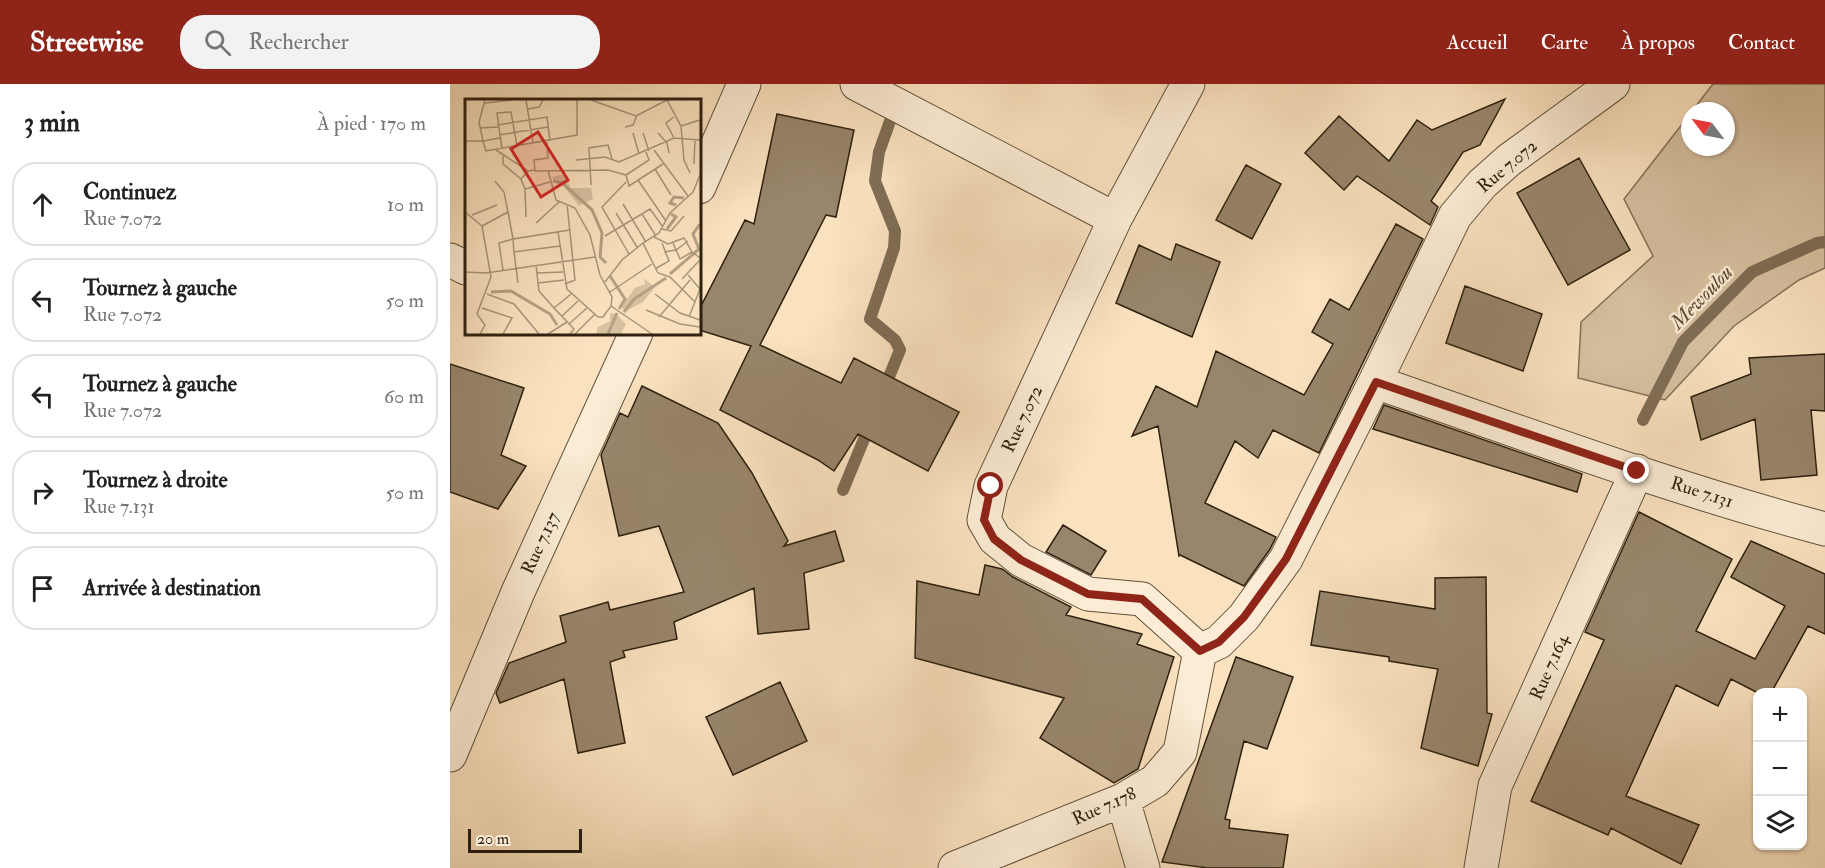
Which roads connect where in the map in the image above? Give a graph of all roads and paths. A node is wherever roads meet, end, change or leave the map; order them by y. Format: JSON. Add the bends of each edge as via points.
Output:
{"nodes":[{"id":1,"x":744,"y":84,"type":"edge"},
{"id":2,"x":857,"y":84,"type":"edge"},
{"id":3,"x":1188,"y":84,"type":"edge"},
{"id":4,"x":1613,"y":84,"type":"edge"},
{"id":5,"x":700,"y":185,"type":"edge"},
{"id":6,"x":1115,"y":219,"type":"junction"},
{"id":7,"x":450,"y":260,"type":"edge"},
{"id":8,"x":465,"y":268,"type":"edge"},
{"id":9,"x":630,"y":334,"type":"edge"},
{"id":10,"x":1376,"y":382,"type":"junction"},
{"id":11,"x":1637,"y":471,"type":"junction"},
{"id":12,"x":1825,"y":529,"type":"edge"},
{"id":13,"x":1200,"y":651,"type":"junction"},
{"id":14,"x":459,"y":704,"type":"edge"},
{"id":15,"x":450,"y":755,"type":"edge"},
{"id":16,"x":1124,"y":800,"type":"junction"},
{"id":17,"x":955,"y":868,"type":"edge"},
{"id":18,"x":1143,"y":868,"type":"edge"},
{"id":19,"x":1481,"y":868,"type":"edge"}],
"edges":[{"from":1,"to":5,"type":"street"},
{"from":2,"to":6,"type":"street"},
{"from":3,"to":6,"type":"street","name":"Rue 7.072"},
{"from":4,"to":10,"type":"street","name":"Rue 7.072","via":[[1509,160],[1455,216]]},
{"from":6,"to":13,"type":"street","name":"Rue 7.072","via":[[991,486],[984,520],[994,539],[1021,560],[1088,594],[1142,599]]},
{"from":7,"to":8,"type":"street"},
{"from":9,"to":14,"type":"street","name":"Rue 7.137","via":[[518,592]]},
{"from":10,"to":11,"type":"street","name":"Rue 7.131"},
{"from":10,"to":13,"type":"street","name":"Rue 7.072","via":[[1286,559],[1244,617],[1219,642]]},
{"from":11,"to":12,"type":"street","name":"Rue 7.131"},
{"from":11,"to":19,"type":"street","name":"Rue 7.164","via":[[1495,786]]},
{"from":13,"to":16,"type":"street","name":"Rue 7.178","via":[[1180,752],[1155,781]]},
{"from":14,"to":15,"type":"street","name":"Rue 7.137"},
{"from":16,"to":17,"type":"street","name":"Rue 7.178"},
{"from":16,"to":18,"type":"street"}]}
